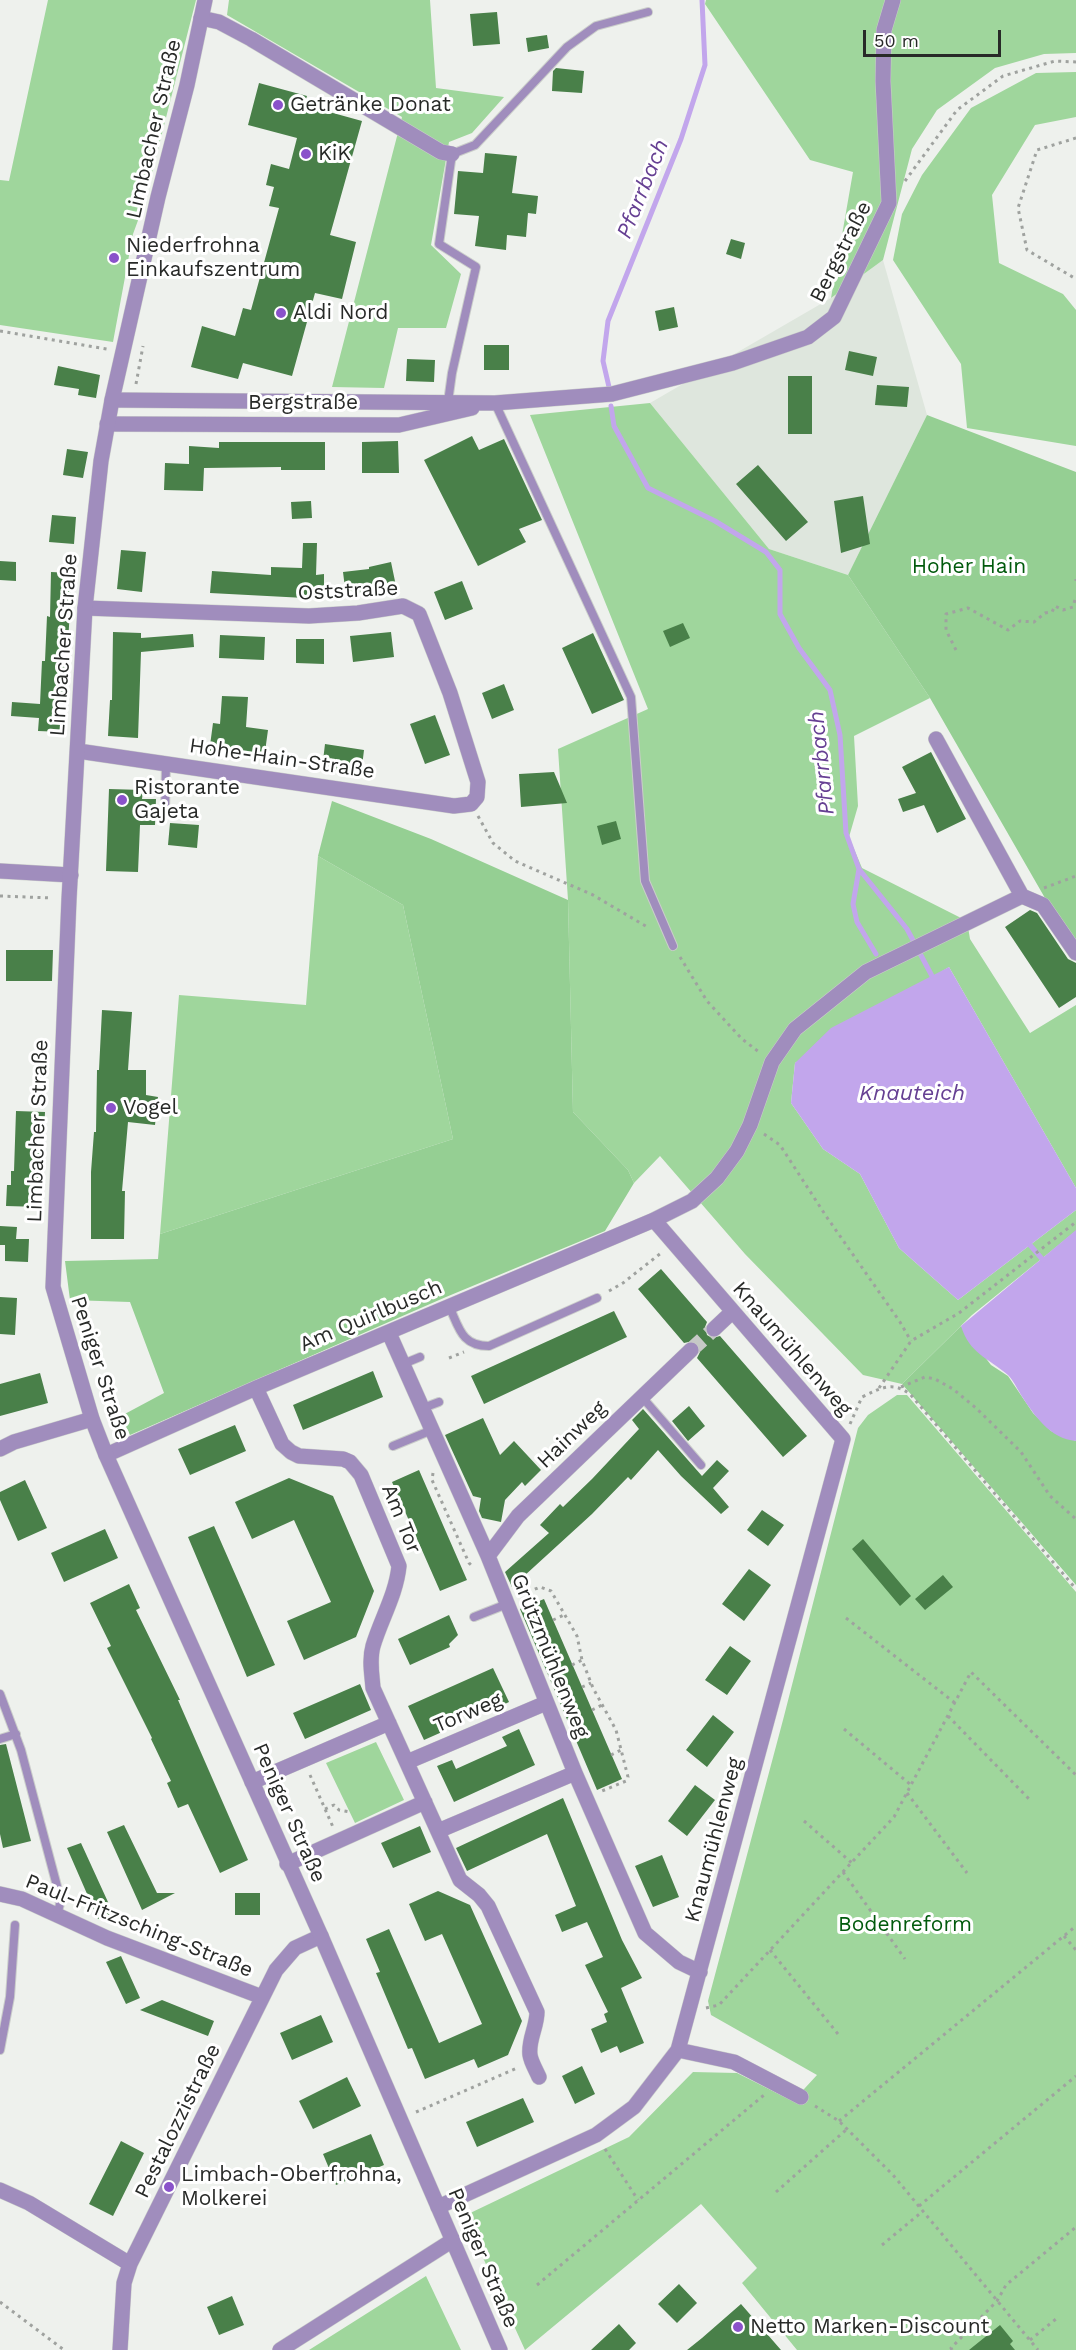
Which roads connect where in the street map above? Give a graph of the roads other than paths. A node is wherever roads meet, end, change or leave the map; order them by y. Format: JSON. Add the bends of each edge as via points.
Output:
{"nodes":[{"id":1,"x":205,"y":0,"type":"edge"},
{"id":2,"x":893,"y":0,"type":"edge"},
{"id":3,"x":648,"y":12,"type":"dead end"},
{"id":4,"x":201,"y":18,"type":"junction"},
{"id":5,"x":452,"y":154,"type":"junction"},
{"id":6,"x":112,"y":400,"type":"junction"},
{"id":7,"x":448,"y":402,"type":"junction"},
{"id":8,"x":495,"y":403,"type":"junction"},
{"id":9,"x":107,"y":424,"type":"junction"},
{"id":10,"x":85,"y":608,"type":"junction"},
{"id":11,"x":936,"y":739,"type":"dead end"},
{"id":12,"x":78,"y":751,"type":"junction"},
{"id":13,"x":166,"y":763,"type":"junction"},
{"id":14,"x":474,"y":801,"type":"joint"},
{"id":15,"x":165,"y":814,"type":"dead end"},
{"id":16,"x":0,"y":871,"type":"edge"},
{"id":17,"x":71,"y":875,"type":"junction"},
{"id":18,"x":1022,"y":896,"type":"junction"},
{"id":19,"x":673,"y":946,"type":"road end"},
{"id":20,"x":1076,"y":953,"type":"edge"},
{"id":21,"x":654,"y":1220,"type":"junction"},
{"id":22,"x":53,"y":1287,"type":"joint"},
{"id":23,"x":597,"y":1298,"type":"road end"},
{"id":24,"x":449,"y":1306,"type":"junction"},
{"id":25,"x":732,"y":1312,"type":"junction"},
{"id":26,"x":714,"y":1329,"type":"tunnel mouth"},
{"id":27,"x":389,"y":1333,"type":"junction"},
{"id":28,"x":691,"y":1350,"type":"tunnel mouth"},
{"id":29,"x":420,"y":1357,"type":"dead end"},
{"id":30,"x":403,"y":1364,"type":"junction"},
{"id":31,"x":256,"y":1388,"type":"junction"},
{"id":32,"x":642,"y":1396,"type":"junction"},
{"id":33,"x":439,"y":1402,"type":"dead end"},
{"id":34,"x":423,"y":1408,"type":"junction"},
{"id":35,"x":92,"y":1419,"type":"junction"},
{"id":36,"x":432,"y":1430,"type":"junction"},
{"id":37,"x":393,"y":1446,"type":"dead end"},
{"id":38,"x":0,"y":1449,"type":"edge"},
{"id":39,"x":106,"y":1455,"type":"junction"},
{"id":40,"x":700,"y":1465,"type":"dead end"},
{"id":41,"x":488,"y":1556,"type":"junction"},
{"id":42,"x":507,"y":1603,"type":"junction"},
{"id":43,"x":474,"y":1617,"type":"dead end"},
{"id":44,"x":0,"y":1694,"type":"edge"},
{"id":45,"x":546,"y":1703,"type":"junction"},
{"id":46,"x":389,"y":1723,"type":"junction"},
{"id":47,"x":16,"y":1734,"type":"junction"},
{"id":48,"x":0,"y":1739,"type":"edge"},
{"id":49,"x":407,"y":1762,"type":"junction"},
{"id":50,"x":575,"y":1773,"type":"junction"},
{"id":51,"x":252,"y":1782,"type":"junction"},
{"id":52,"x":425,"y":1802,"type":"junction"},
{"id":53,"x":438,"y":1831,"type":"junction"},
{"id":54,"x":287,"y":1864,"type":"junction"},
{"id":55,"x":0,"y":1894,"type":"edge"},
{"id":56,"x":57,"y":1915,"type":"junction"},
{"id":57,"x":15,"y":1925,"type":"dead end"},
{"id":58,"x":321,"y":1936,"type":"junction"},
{"id":59,"x":700,"y":1972,"type":"junction"},
{"id":60,"x":262,"y":1998,"type":"junction"},
{"id":61,"x":3,"y":2014,"type":"edge"},
{"id":62,"x":0,"y":2050,"type":"edge"},
{"id":63,"x":678,"y":2050,"type":"junction"},
{"id":64,"x":539,"y":2077,"type":"dead end"},
{"id":65,"x":801,"y":2097,"type":"road end"},
{"id":66,"x":0,"y":2190,"type":"edge"},
{"id":67,"x":438,"y":2206,"type":"junction"},
{"id":68,"x":453,"y":2240,"type":"junction"},
{"id":69,"x":130,"y":2265,"type":"junction"},
{"id":70,"x":120,"y":2350,"type":"edge"},
{"id":71,"x":280,"y":2350,"type":"edge"},
{"id":72,"x":500,"y":2350,"type":"edge"}],
"edges":[{"from":1,"to":4,"type":"street","name":"Limbacher Straße"},
{"from":2,"to":8,"type":"street","name":"Bergstraße","via":[[884,30],[889,203],[834,317],[808,337],[644,387],[612,394]]},
{"from":3,"to":5,"type":"lane","via":[[596,26],[567,47],[475,145]]},
{"from":4,"to":5,"type":"street","name":"Limbacher Straße","via":[[219,22],[251,39],[441,152]]},
{"from":4,"to":6,"type":"street","name":"Limbacher Straße"},
{"from":5,"to":7,"type":"lane","via":[[439,244],[476,267]]},
{"from":6,"to":7,"type":"street","name":"Bergstraße"},
{"from":6,"to":9,"type":"street","name":"Limbacher Straße"},
{"from":7,"to":8,"type":"street","name":"Bergstraße"},
{"from":8,"to":9,"type":"street","name":"Bergstraße","via":[[399,425]]},
{"from":8,"to":19,"type":"lane","via":[[631,697],[645,881]]},
{"from":9,"to":10,"type":"street","name":"Limbacher Straße"},
{"from":10,"to":12,"type":"street","name":"Limbacher Straße"},
{"from":10,"to":14,"type":"street","name":"Oststraße","via":[[309,616],[403,606],[419,614],[450,693],[478,782]]},
{"from":11,"to":18,"type":"street"},
{"from":12,"to":13,"type":"street","name":"Hohe-Hain-Straße"},
{"from":12,"to":17,"type":"street","name":"Limbacher Straße"},
{"from":13,"to":14,"type":"street","name":"Hohe-Hain-Straße","via":[[454,806]]},
{"from":13,"to":15,"type":"lane"},
{"from":16,"to":17,"type":"street"},
{"from":17,"to":22,"type":"street","name":"Limbacher Straße"},
{"from":18,"to":20,"type":"street","via":[[1042,904]]},
{"from":18,"to":21,"type":"street","via":[[867,972],[795,1029],[772,1062],[737,1151],[717,1178],[692,1201]]},
{"from":21,"to":24,"type":"street","name":"Am Quirlbusch"},
{"from":21,"to":25,"type":"street","name":"Knaumühlenweg"},
{"from":22,"to":35,"type":"street","name":"Peniger Straße"},
{"from":23,"to":24,"type":"lane","via":[[489,1346],[474,1345],[464,1337]]},
{"from":24,"to":27,"type":"street","name":"Am Quirlbusch"},
{"from":25,"to":26,"type":"street"},
{"from":25,"to":59,"type":"street","name":"Knaumühlenweg","via":[[843,1439]]},
{"from":27,"to":30,"type":"street","name":"Grützmühlenweg"},
{"from":27,"to":31,"type":"street","name":"Am Quirlbusch"},
{"from":28,"to":32,"type":"street","name":"Hainweg"},
{"from":29,"to":30,"type":"lane"},
{"from":30,"to":34,"type":"street","name":"Grützmühlenweg"},
{"from":31,"to":39,"type":"street","name":"Am Quirlbusch"},
{"from":31,"to":46,"type":"street","name":"Am Tor","via":[[282,1444],[291,1452],[343,1459],[361,1475],[399,1566],[398,1582],[373,1647],[371,1665],[373,1688]]},
{"from":32,"to":40,"type":"lane"},
{"from":32,"to":41,"type":"street","name":"Hainweg","via":[[518,1516]]},
{"from":33,"to":34,"type":"lane"},
{"from":34,"to":36,"type":"street","name":"Grützmühlenweg"},
{"from":35,"to":38,"type":"street"},
{"from":35,"to":39,"type":"street","name":"Peniger Straße"},
{"from":36,"to":37,"type":"lane"},
{"from":36,"to":41,"type":"street","name":"Grützmühlenweg"},
{"from":39,"to":51,"type":"street","name":"Peniger Straße"},
{"from":41,"to":42,"type":"street","name":"Grützmühlenweg"},
{"from":42,"to":43,"type":"lane"},
{"from":42,"to":45,"type":"street","name":"Grützmühlenweg"},
{"from":44,"to":47,"type":"lane"},
{"from":45,"to":49,"type":"street","name":"Torweg"},
{"from":45,"to":50,"type":"street","name":"Grützmühlenweg"},
{"from":46,"to":49,"type":"street","name":"Am Tor"},
{"from":46,"to":51,"type":"street"},
{"from":47,"to":48,"type":"lane"},
{"from":47,"to":56,"type":"lane","via":[[57,1886]]},
{"from":49,"to":52,"type":"street","name":"Am Tor"},
{"from":50,"to":53,"type":"street"},
{"from":50,"to":59,"type":"street","name":"Grützmühlenweg","via":[[645,1933],[679,1962]]},
{"from":51,"to":54,"type":"street","name":"Peniger Straße"},
{"from":52,"to":53,"type":"street","name":"Am Tor"},
{"from":52,"to":54,"type":"street"},
{"from":53,"to":64,"type":"street","name":"Am Tor","via":[[460,1880],[479,1895],[496,1919],[537,2012],[530,2056]]},
{"from":54,"to":58,"type":"street","name":"Peniger Straße"},
{"from":55,"to":56,"type":"street","name":"Paul-Fritzsching-Straße"},
{"from":56,"to":60,"type":"street","name":"Paul-Fritzsching-Straße"},
{"from":57,"to":61,"type":"lane","via":[[10,1997]]},
{"from":58,"to":60,"type":"street","name":"Pestalozzistraße","via":[[289,1953]]},
{"from":58,"to":67,"type":"street","name":"Peniger Straße"},
{"from":59,"to":63,"type":"street","name":"Knaumühlenweg"},
{"from":60,"to":69,"type":"street","name":"Pestalozzistraße"},
{"from":61,"to":62,"type":"lane"},
{"from":63,"to":65,"type":"street","via":[[734,2062]]},
{"from":63,"to":67,"type":"street","name":"Knaumühlenweg","via":[[634,2107],[596,2135]]},
{"from":66,"to":69,"type":"street","via":[[29,2203]]},
{"from":67,"to":68,"type":"street","name":"Peniger Straße"},
{"from":68,"to":71,"type":"street"},
{"from":68,"to":72,"type":"street","name":"Peniger Straße"},
{"from":69,"to":70,"type":"street","name":"Pestalozzistraße","via":[[124,2283]]}]}
